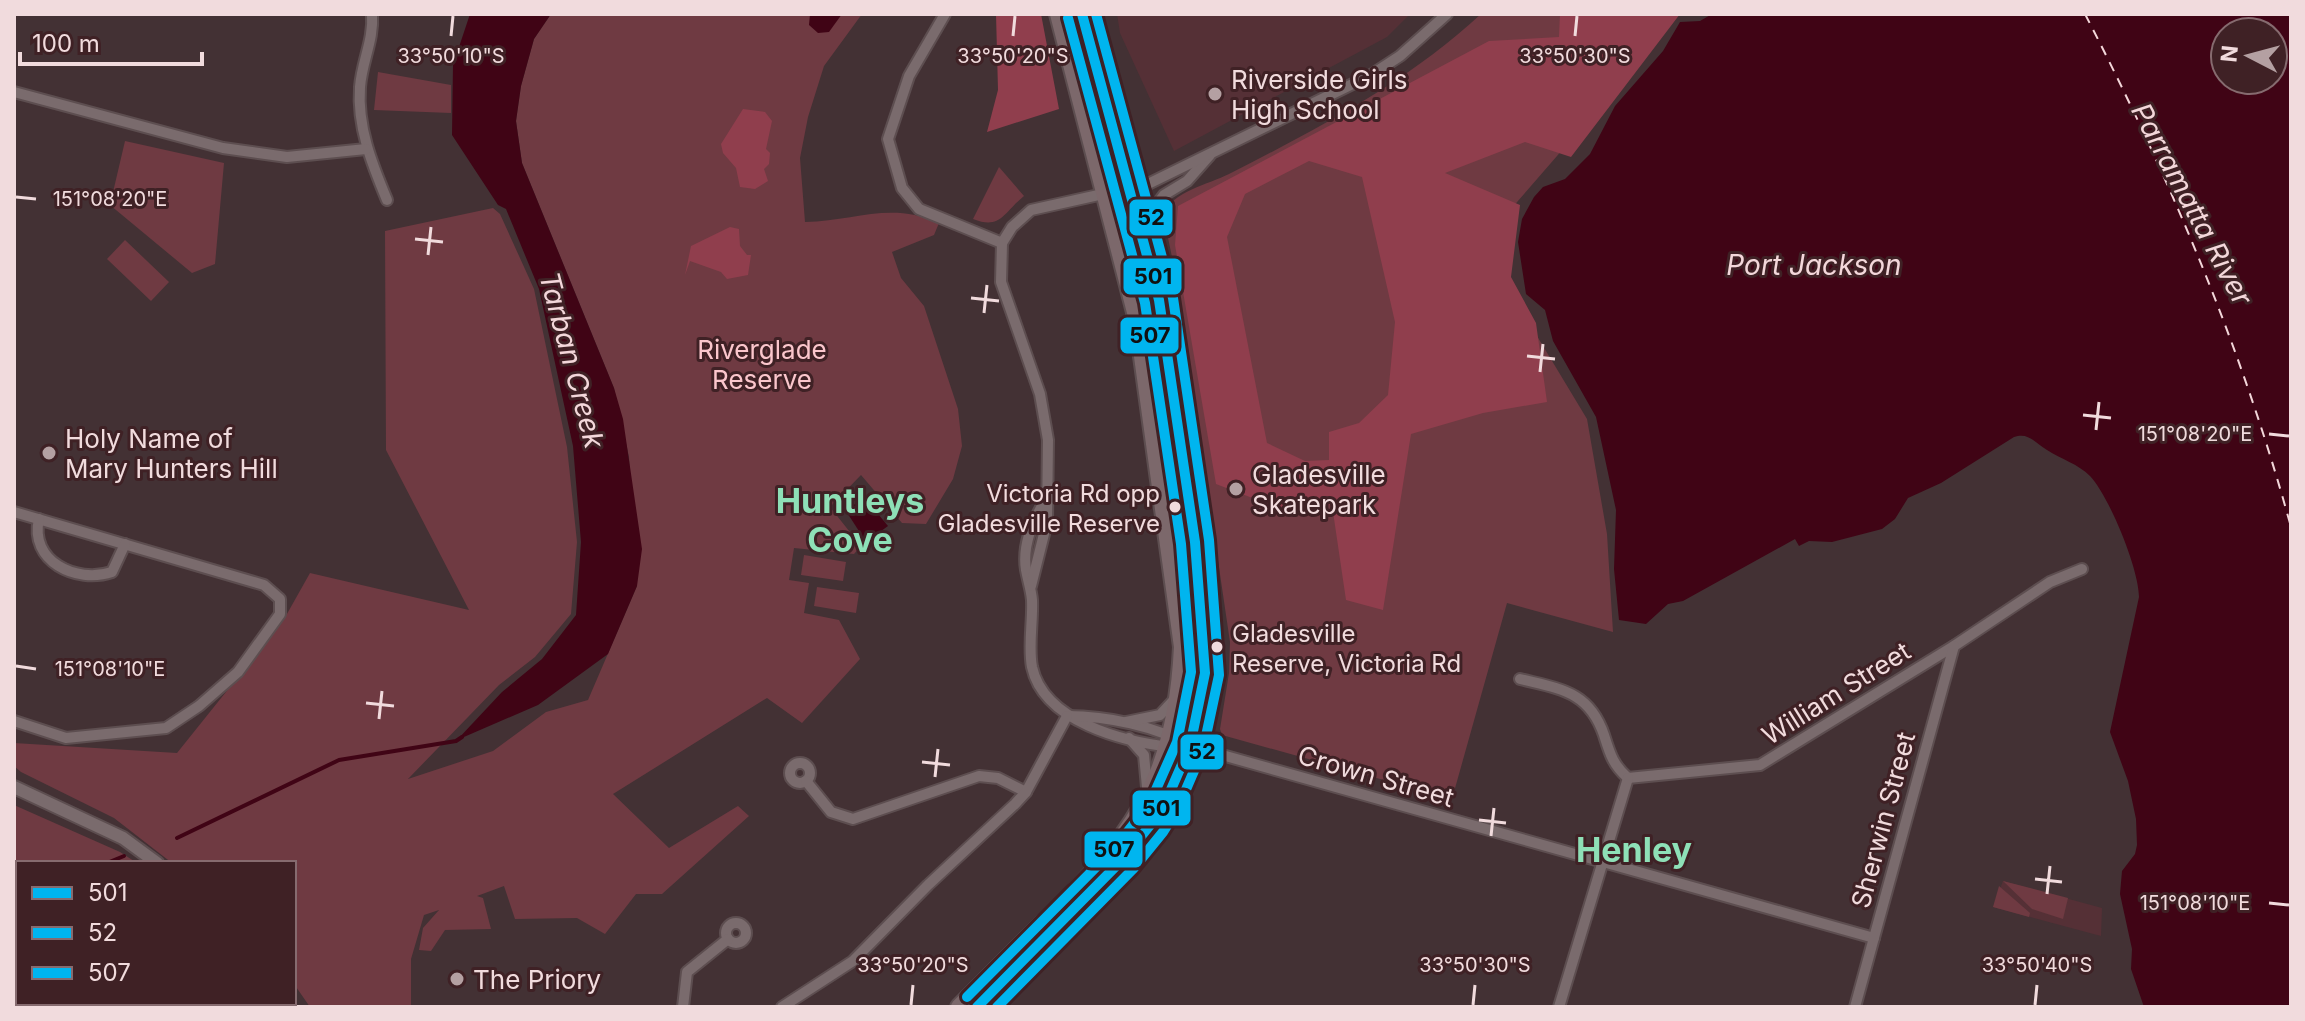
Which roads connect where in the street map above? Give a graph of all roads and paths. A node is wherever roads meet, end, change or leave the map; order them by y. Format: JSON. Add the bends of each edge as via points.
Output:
{"nodes":[{"id":1,"x":372,"y":14,"type":"edge"},
{"id":2,"x":945,"y":14,"type":"edge"},
{"id":3,"x":1058,"y":14,"type":"edge"},
{"id":4,"x":1082,"y":14,"type":"edge"},
{"id":5,"x":1447,"y":14,"type":"edge"},
{"id":6,"x":14,"y":92,"type":"edge"},
{"id":7,"x":366,"y":149,"type":"junction"},
{"id":8,"x":1214,"y":150,"type":"junction"},
{"id":9,"x":1128,"y":190,"type":"junction"},
{"id":10,"x":1106,"y":195,"type":"junction"},
{"id":11,"x":387,"y":200,"type":"dead end"},
{"id":12,"x":1002,"y":243,"type":"junction"},
{"id":13,"x":1159,"y":300,"type":"junction"},
{"id":14,"x":14,"y":512,"type":"edge"},
{"id":15,"x":39,"y":519,"type":"junction"},
{"id":16,"x":125,"y":544,"type":"junction"},
{"id":17,"x":2082,"y":569,"type":"dead end"},
{"id":18,"x":1954,"y":646,"type":"junction"},
{"id":19,"x":1181,"y":666,"type":"junction"},
{"id":20,"x":1520,"y":679,"type":"dead end"},
{"id":21,"x":1067,"y":716,"type":"junction"},
{"id":22,"x":14,"y":721,"type":"edge"},
{"id":23,"x":1120,"y":723,"type":"junction"},
{"id":24,"x":1129,"y":737,"type":"junction"},
{"id":25,"x":1170,"y":741,"type":"junction"},
{"id":26,"x":1190,"y":746,"type":"junction"},
{"id":27,"x":1628,"y":778,"type":"junction"},
{"id":28,"x":806,"y":781,"type":"dead end"},
{"id":29,"x":14,"y":787,"type":"edge"},
{"id":30,"x":1026,"y":792,"type":"junction"},
{"id":31,"x":1143,"y":809,"type":"junction"},
{"id":32,"x":154,"y":861,"type":"edge"},
{"id":33,"x":1601,"y":861,"type":"junction"},
{"id":34,"x":1874,"y":938,"type":"junction"},
{"id":35,"x":728,"y":939,"type":"dead end"},
{"id":36,"x":683,"y":1007,"type":"edge"},
{"id":37,"x":782,"y":1007,"type":"edge"},
{"id":38,"x":959,"y":1007,"type":"edge"},
{"id":39,"x":977,"y":1007,"type":"edge"},
{"id":40,"x":1556,"y":1007,"type":"edge"},
{"id":41,"x":1855,"y":1007,"type":"edge"}],
"edges":[{"from":1,"to":7,"type":"street","via":[[360,87]]},
{"from":2,"to":12,"type":"street","via":[[909,76],[888,139],[902,188],[919,209]]},
{"from":3,"to":10,"type":"highway"},
{"from":4,"to":9,"type":"highway"},
{"from":5,"to":8,"type":"street","via":[[1386,66]]},
{"from":6,"to":7,"type":"street","via":[[223,148],[287,157]]},
{"from":7,"to":11,"type":"street"},
{"from":8,"to":9,"type":"street"},
{"from":8,"to":13,"type":"street","via":[[1155,207]]},
{"from":9,"to":10,"type":"street"},
{"from":9,"to":13,"type":"highway"},
{"from":10,"to":12,"type":"street","via":[[1031,210]]},
{"from":10,"to":19,"type":"highway","via":[[1137,320],[1176,583]]},
{"from":12,"to":21,"type":"street","via":[[1001,282],[1040,394],[1048,440],[1047,522],[1031,586],[1032,669]]},
{"from":13,"to":26,"type":"highway","via":[[1205,636],[1202,693]]},
{"from":14,"to":15,"type":"street"},
{"from":15,"to":16,"type":"street"},
{"from":15,"to":16,"type":"street","via":[[42,555],[72,570],[91,575],[112,572]]},
{"from":16,"to":22,"type":"street","via":[[264,585],[280,599],[280,614],[238,672],[166,728],[66,738]]},
{"from":17,"to":18,"type":"street","name":"William Street","via":[[2050,582]]},
{"from":18,"to":27,"type":"street","name":"William Street","via":[[1760,765]]},
{"from":18,"to":34,"type":"street","name":"Sherwin Street"},
{"from":19,"to":23,"type":"street","via":[[1178,689],[1167,710]]},
{"from":19,"to":25,"type":"highway"},
{"from":20,"to":27,"type":"street","via":[[1575,695],[1590,706],[1610,759]]},
{"from":21,"to":23,"type":"street"},
{"from":21,"to":24,"type":"street","via":[[1084,726]]},
{"from":21,"to":30,"type":"street"},
{"from":23,"to":25,"type":"street"},
{"from":24,"to":25,"type":"street"},
{"from":24,"to":31,"type":"street","via":[[1147,764]]},
{"from":25,"to":26,"type":"street","name":"Crown Street"},
{"from":25,"to":31,"type":"highway"},
{"from":26,"to":33,"type":"street","name":"Crown Street"},
{"from":26,"to":39,"type":"highway","via":[[1166,801],[1137,844]]},
{"from":27,"to":33,"type":"street"},
{"from":28,"to":30,"type":"street","via":[[831,812],[853,819],[979,776],[998,778]]},
{"from":29,"to":32,"type":"street","via":[[123,838]]},
{"from":30,"to":37,"type":"street","via":[[853,961]]},
{"from":31,"to":38,"type":"highway","via":[[1113,852]]},
{"from":33,"to":34,"type":"street","name":"Crown Street"},
{"from":33,"to":40,"type":"street"},
{"from":34,"to":41,"type":"street","name":"Sherwin Street"},
{"from":35,"to":36,"type":"street","via":[[687,972]]}]}
